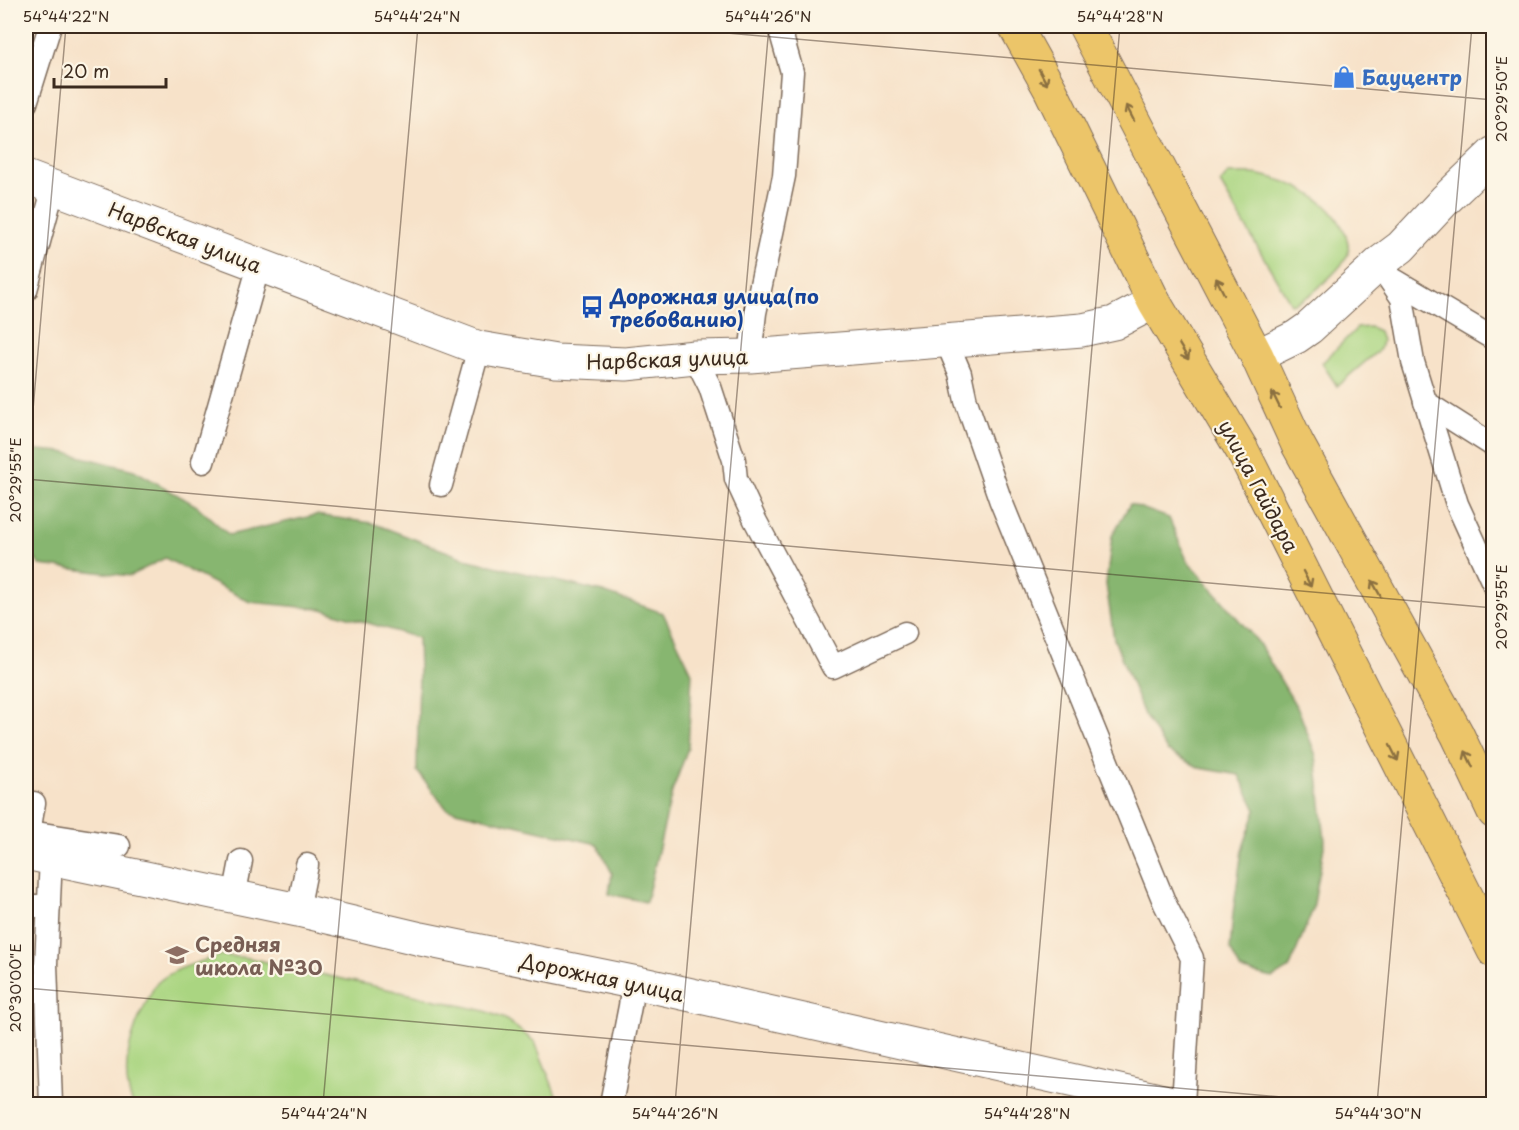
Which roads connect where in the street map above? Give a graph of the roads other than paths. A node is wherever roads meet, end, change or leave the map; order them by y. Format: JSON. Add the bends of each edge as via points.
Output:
{"nodes":[{"id":1,"x":50,"y":26,"type":"edge"},
{"id":2,"x":778,"y":26,"type":"edge"},
{"id":3,"x":1015,"y":26,"type":"edge"},
{"id":4,"x":1085,"y":26,"type":"edge"},
{"id":5,"x":26,"y":103,"type":"edge"},
{"id":6,"x":1494,"y":153,"type":"edge"},
{"id":7,"x":40,"y":181,"type":"edge"},
{"id":8,"x":259,"y":265,"type":"junction"},
{"id":9,"x":1380,"y":274,"type":"junction"},
{"id":10,"x":26,"y":290,"type":"edge"},
{"id":11,"x":1154,"y":302,"type":"junction"},
{"id":12,"x":1494,"y":339,"type":"edge"},
{"id":13,"x":946,"y":340,"type":"junction"},
{"id":14,"x":478,"y":348,"type":"junction"},
{"id":15,"x":750,"y":356,"type":"junction"},
{"id":16,"x":1257,"y":356,"type":"junction"},
{"id":17,"x":695,"y":357,"type":"junction"},
{"id":18,"x":1425,"y":402,"type":"junction"},
{"id":19,"x":1494,"y":446,"type":"edge"},
{"id":20,"x":203,"y":462,"type":"dead end"},
{"id":21,"x":441,"y":485,"type":"dead end"},
{"id":22,"x":1494,"y":585,"type":"edge"},
{"id":23,"x":904,"y":633,"type":"dead end"},
{"id":24,"x":34,"y":803,"type":"dead end"},
{"id":25,"x":1494,"y":812,"type":"edge"},
{"id":26,"x":119,"y":846,"type":"dead end"},
{"id":27,"x":33,"y":849,"type":"edge"},
{"id":28,"x":241,"y":861,"type":"dead end"},
{"id":29,"x":307,"y":865,"type":"dead end"},
{"id":30,"x":234,"y":897,"type":"junction"},
{"id":31,"x":26,"y":906,"type":"edge"},
{"id":32,"x":49,"y":906,"type":"junction"},
{"id":33,"x":298,"y":910,"type":"junction"},
{"id":34,"x":1494,"y":951,"type":"edge"},
{"id":35,"x":633,"y":982,"type":"junction"},
{"id":36,"x":51,"y":1104,"type":"edge"},
{"id":37,"x":611,"y":1104,"type":"edge"},
{"id":38,"x":1178,"y":1104,"type":"edge"},
{"id":39,"x":1183,"y":1104,"type":"edge"}],
"edges":[{"from":1,"to":5,"type":"lane"},
{"from":2,"to":15,"type":"lane","via":[[792,72],[784,176],[755,313]]},
{"from":3,"to":11,"type":"main road","name":"улица Гайдара","one_way":true},
{"from":16,"to":4,"type":"main road","one_way":true},
{"from":6,"to":9,"type":"street","via":[[1401,247],[1381,262]]},
{"from":7,"to":8,"type":"street","name":"Нарвская улица"},
{"from":7,"to":10,"type":"lane"},
{"from":8,"to":14,"type":"street","name":"Нарвская улица"},
{"from":8,"to":20,"type":"lane"},
{"from":9,"to":12,"type":"lane"},
{"from":9,"to":16,"type":"street","via":[[1310,328]]},
{"from":9,"to":18,"type":"lane","via":[[1402,298],[1413,362]]},
{"from":11,"to":13,"type":"street","name":"Нарвская улица","via":[[1114,323],[1082,330]]},
{"from":11,"to":34,"type":"main road","name":"улица Гайдара","one_way":true,"via":[[1242,450]]},
{"from":13,"to":15,"type":"street","name":"Нарвская улица"},
{"from":13,"to":39,"type":"lane","via":[[1000,499],[1161,894],[1192,958]]},
{"from":14,"to":17,"type":"street","name":"Нарвская улица","via":[[556,362],[626,364]]},
{"from":14,"to":21,"type":"lane"},
{"from":15,"to":17,"type":"street","name":"Нарвская улица"},
{"from":25,"to":16,"type":"main road","one_way":true,"via":[[1457,735],[1297,443]]},
{"from":17,"to":23,"type":"lane","via":[[710,387],[734,460],[736,479],[833,667]]},
{"from":18,"to":19,"type":"lane"},
{"from":18,"to":22,"type":"lane","via":[[1457,504]]},
{"from":24,"to":27,"type":"lane"},
{"from":26,"to":27,"type":"lane"},
{"from":27,"to":30,"type":"street","name":"Дорожная улица"},
{"from":27,"to":32,"type":"lane"},
{"from":28,"to":30,"type":"lane"},
{"from":29,"to":33,"type":"lane"},
{"from":30,"to":33,"type":"street","name":"Дорожная улица"},
{"from":31,"to":32,"type":"lane"},
{"from":32,"to":36,"type":"lane","via":[[46,964]]},
{"from":33,"to":35,"type":"street","name":"Дорожная улица"},
{"from":35,"to":37,"type":"lane"},
{"from":35,"to":38,"type":"street","name":"Дорожная улица"}]}
